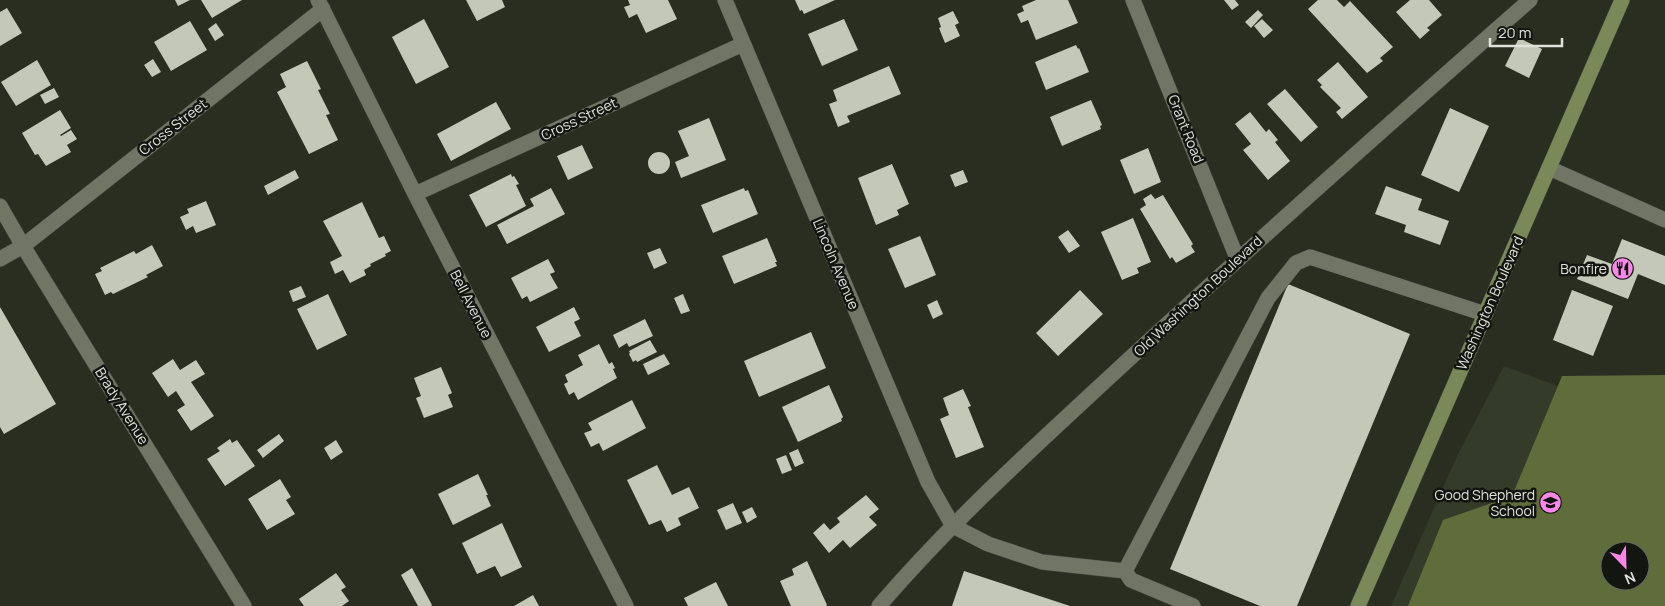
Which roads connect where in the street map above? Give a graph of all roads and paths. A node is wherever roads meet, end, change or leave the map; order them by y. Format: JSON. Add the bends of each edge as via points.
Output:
{"nodes":[{"id":1,"x":725,"y":0,"type":"edge"},
{"id":2,"x":1133,"y":0,"type":"edge"},
{"id":3,"x":1530,"y":0,"type":"edge"},
{"id":4,"x":1622,"y":0,"type":"edge"},
{"id":5,"x":320,"y":4,"type":"edge"},
{"id":6,"x":743,"y":44,"type":"junction"},
{"id":7,"x":1549,"y":168,"type":"junction"},
{"id":8,"x":415,"y":194,"type":"junction"},
{"id":9,"x":0,"y":206,"type":"edge"},
{"id":10,"x":1665,"y":220,"type":"edge"},
{"id":11,"x":22,"y":246,"type":"junction"},
{"id":12,"x":1238,"y":258,"type":"junction"},
{"id":13,"x":0,"y":259,"type":"edge"},
{"id":14,"x":1486,"y":314,"type":"junction"},
{"id":15,"x":953,"y":526,"type":"junction"},
{"id":16,"x":1125,"y":571,"type":"junction"},
{"id":17,"x":244,"y":606,"type":"edge"},
{"id":18,"x":626,"y":606,"type":"edge"},
{"id":19,"x":879,"y":606,"type":"edge"},
{"id":20,"x":1193,"y":606,"type":"edge"},
{"id":21,"x":1358,"y":606,"type":"edge"}],
"edges":[{"from":1,"to":6,"type":"street","name":"Lincoln Avenue"},
{"from":2,"to":12,"type":"street","name":"Grant Road"},
{"from":3,"to":12,"type":"street","name":"Old Washington Boulevard"},
{"from":4,"to":7,"type":"main road","name":"Washington Boulevard"},
{"from":5,"to":8,"type":"street","name":"Bell Avenue"},
{"from":5,"to":11,"type":"street","name":"Cross Street"},
{"from":6,"to":8,"type":"street","name":"Cross Street"},
{"from":6,"to":15,"type":"street","name":"Lincoln Avenue","via":[[928,482]]},
{"from":7,"to":10,"type":"street"},
{"from":7,"to":14,"type":"main road","name":"Washington Boulevard"},
{"from":8,"to":18,"type":"street","name":"Bell Avenue"},
{"from":9,"to":11,"type":"street","name":"Brady Avenue"},
{"from":11,"to":13,"type":"street","name":"Cross Street"},
{"from":11,"to":17,"type":"street","name":"Brady Avenue"},
{"from":12,"to":15,"type":"street","name":"Old Washington Boulevard"},
{"from":14,"to":16,"type":"street","via":[[1310,257],[1296,263],[1268,298]]},
{"from":14,"to":21,"type":"main road","name":"Washington Boulevard"},
{"from":15,"to":16,"type":"street","via":[[988,544],[1042,562]]},
{"from":15,"to":19,"type":"street","name":"Old Washington Boulevard"},
{"from":16,"to":20,"type":"street","via":[[1131,580]]}]}
